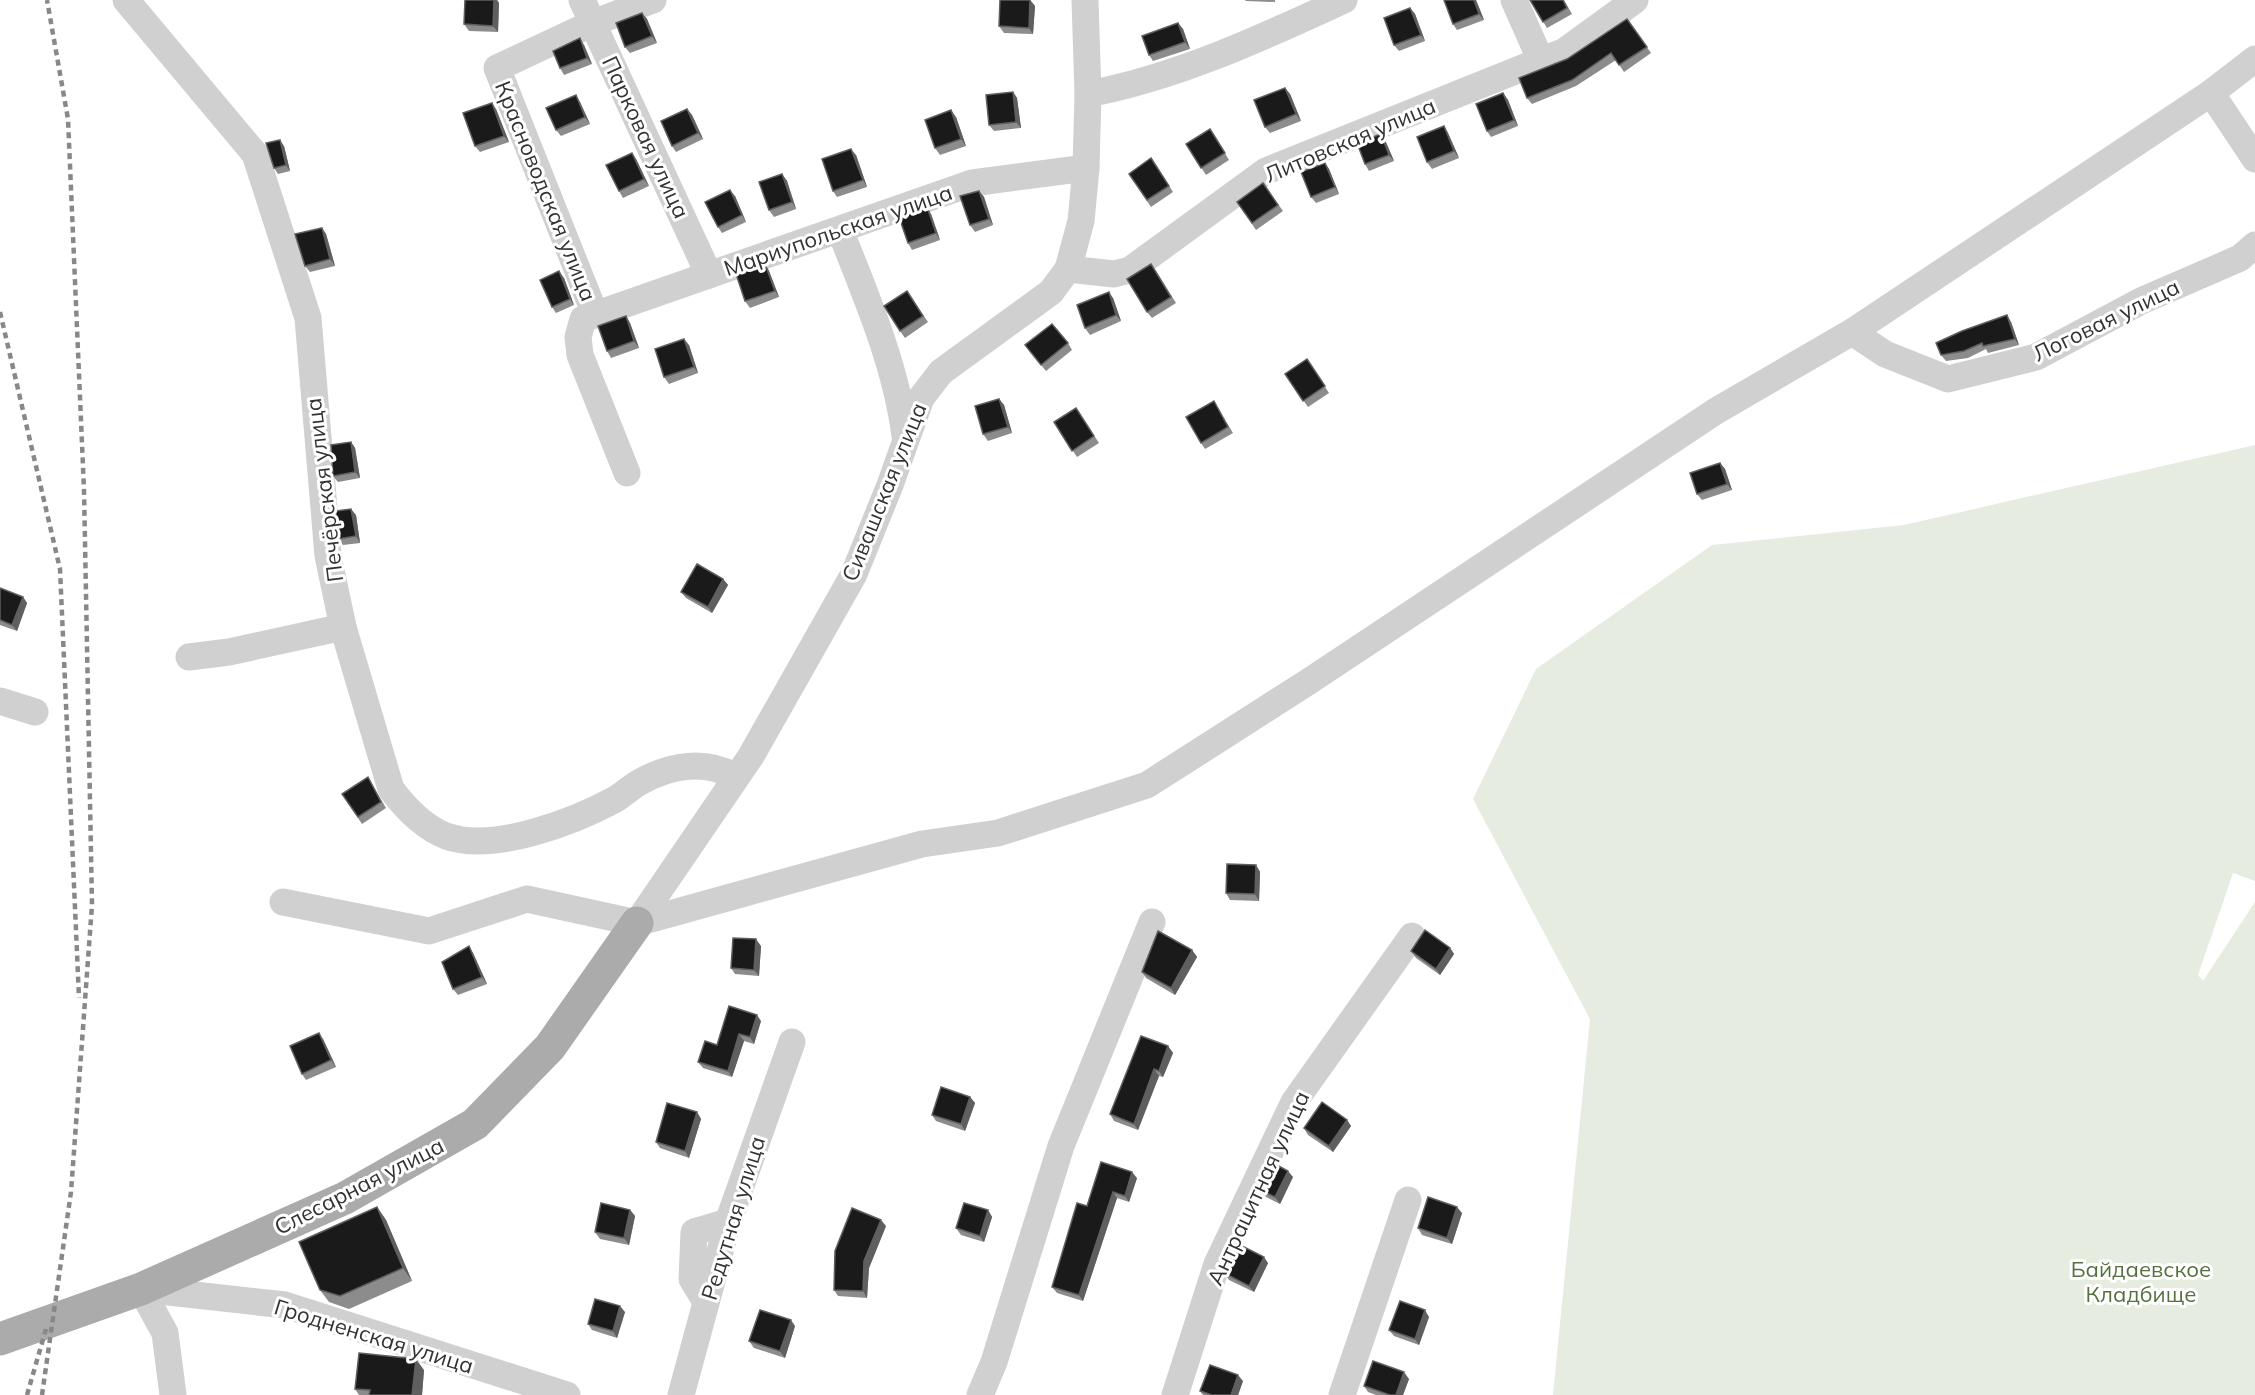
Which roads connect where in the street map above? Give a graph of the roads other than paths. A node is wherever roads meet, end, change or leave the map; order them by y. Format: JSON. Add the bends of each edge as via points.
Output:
{"nodes":[{"id":1,"x":126,"y":0,"type":"edge"},
{"id":2,"x":653,"y":0,"type":"edge"},
{"id":3,"x":1085,"y":0,"type":"edge"},
{"id":4,"x":1344,"y":0,"type":"edge"},
{"id":5,"x":1514,"y":0,"type":"edge"},
{"id":6,"x":1635,"y":0,"type":"edge"},
{"id":7,"x":587,"y":12,"type":"edge"},
{"id":8,"x":2255,"y":59,"type":"edge"},
{"id":9,"x":1541,"y":61,"type":"junction"},
{"id":10,"x":2211,"y":93,"type":"junction"},
{"id":11,"x":1088,"y":94,"type":"junction"},
{"id":12,"x":2255,"y":159,"type":"edge"},
{"id":13,"x":1086,"y":168,"type":"junction"},
{"id":14,"x":840,"y":230,"type":"junction"},
{"id":15,"x":2255,"y":246,"type":"edge"},
{"id":16,"x":1068,"y":269,"type":"junction"},
{"id":17,"x":709,"y":275,"type":"junction"},
{"id":18,"x":595,"y":314,"type":"junction"},
{"id":19,"x":1852,"y":332,"type":"junction"},
{"id":20,"x":905,"y":437,"type":"junction"},
{"id":21,"x":627,"y":473,"type":"dead end"},
{"id":22,"x":343,"y":627,"type":"junction"},
{"id":23,"x":189,"y":657,"type":"dead end"},
{"id":24,"x":0,"y":701,"type":"edge"},
{"id":25,"x":35,"y":712,"type":"dead end"},
{"id":26,"x":736,"y":777,"type":"junction"},
{"id":27,"x":283,"y":902,"type":"dead end"},
{"id":28,"x":1152,"y":922,"type":"dead end"},
{"id":29,"x":637,"y":923,"type":"junction"},
{"id":30,"x":1412,"y":936,"type":"dead end"},
{"id":31,"x":792,"y":1042,"type":"dead end"},
{"id":32,"x":1408,"y":1200,"type":"dead end"},
{"id":33,"x":141,"y":1289,"type":"junction"},
{"id":34,"x":0,"y":1339,"type":"edge"},
{"id":35,"x":173,"y":1395,"type":"edge"},
{"id":36,"x":567,"y":1395,"type":"edge"},
{"id":37,"x":681,"y":1395,"type":"edge"},
{"id":38,"x":980,"y":1395,"type":"edge"},
{"id":39,"x":1174,"y":1395,"type":"edge"},
{"id":40,"x":1342,"y":1395,"type":"edge"}],
"edges":[{"from":1,"to":22,"type":"street","name":"Печёрская улица","via":[[255,154],[308,318],[328,556]]},
{"from":2,"to":7,"type":"street"},
{"from":3,"to":11,"type":"street","name":"Сивашская улица"},
{"from":4,"to":11,"type":"street","via":[[1177,70],[1131,86]]},
{"from":5,"to":9,"type":"street"},
{"from":6,"to":9,"type":"street","name":"Литовская улица","via":[[1565,51]]},
{"from":7,"to":17,"type":"street","name":"Парковая улица"},
{"from":7,"to":18,"type":"street","name":"Красноводская улица","via":[[497,68]]},
{"from":8,"to":10,"type":"street"},
{"from":9,"to":16,"type":"street","name":"Литовская улица","via":[[1266,171],[1130,270],[1114,274]]},
{"from":10,"to":12,"type":"street"},
{"from":10,"to":19,"type":"street"},
{"from":11,"to":13,"type":"street","name":"Сивашская улица"},
{"from":13,"to":14,"type":"street","name":"Мариупольская улица","via":[[972,183]]},
{"from":13,"to":16,"type":"street","name":"Сивашская улица","via":[[1081,221]]},
{"from":14,"to":17,"type":"street","name":"Мариупольская улица"},
{"from":14,"to":20,"type":"street","via":[[901,403]]},
{"from":15,"to":19,"type":"street","name":"Логовая улица","via":[[2240,258],[2141,301],[2036,357],[1948,379],[1885,354]]},
{"from":16,"to":20,"type":"street","name":"Сивашская улица","via":[[1051,292],[941,372],[921,398]]},
{"from":17,"to":18,"type":"street","name":"Мариупольская улица"},
{"from":18,"to":21,"type":"street","via":[[583,319],[578,337],[580,355]]},
{"from":19,"to":29,"type":"street","via":[[1716,411],[1147,785],[998,833],[922,844]]},
{"from":20,"to":26,"type":"street","name":"Сивашская улица","via":[[854,574]]},
{"from":22,"to":23,"type":"street"},
{"from":22,"to":26,"type":"street","name":"Печёрская улица","via":[[391,789],[407,810],[447,837],[475,840],[524,836],[576,819],[646,779],[681,765],[721,768]]},
{"from":24,"to":25,"type":"street"},
{"from":26,"to":29,"type":"street","name":"Сивашская улица"},
{"from":27,"to":29,"type":"street","via":[[429,931],[527,899]]},
{"from":28,"to":38,"type":"street","via":[[1061,1146],[994,1362]]},
{"from":29,"to":33,"type":"main road","name":"Слесарная улица","via":[[550,1047],[476,1124],[345,1198]]},
{"from":30,"to":39,"type":"street","name":"Антрацитная улица","via":[[1294,1102],[1217,1264]]},
{"from":31,"to":37,"type":"street","name":"Редутная улица","via":[[728,1222]]},
{"from":32,"to":40,"type":"street"},
{"from":33,"to":34,"type":"main road","name":"Слесарная улица"},
{"from":33,"to":35,"type":"street","via":[[165,1333]]},
{"from":33,"to":36,"type":"street","name":"Гродненская улица","via":[[285,1305]]}]}
